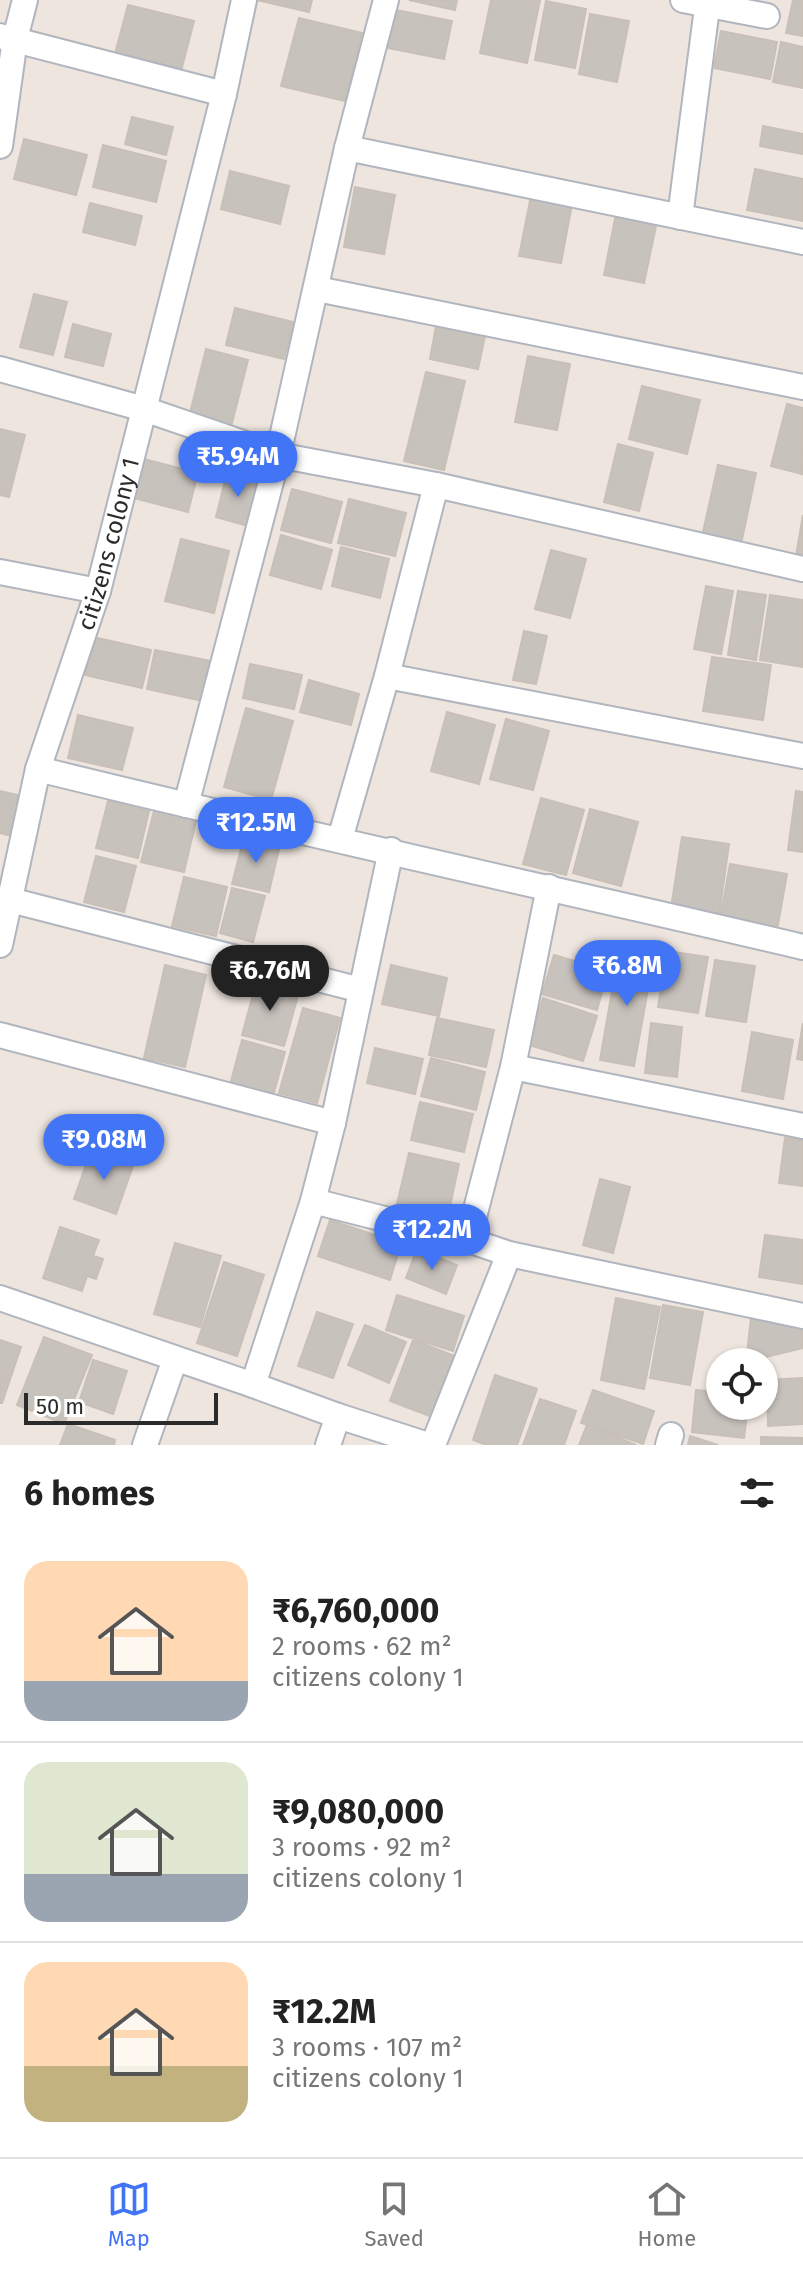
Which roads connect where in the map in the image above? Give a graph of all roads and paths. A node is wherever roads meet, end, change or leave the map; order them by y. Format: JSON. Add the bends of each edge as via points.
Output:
{"nodes":[{"id":1,"x":25,"y":0,"type":"edge"},
{"id":2,"x":244,"y":0,"type":"edge"},
{"id":3,"x":386,"y":0,"type":"edge"},
{"id":4,"x":683,"y":0,"type":"edge"},
{"id":5,"x":707,"y":3,"type":"edge"},
{"id":6,"x":767,"y":16,"type":"dead end"},
{"id":7,"x":8,"y":38,"type":"edge"},
{"id":8,"x":224,"y":94,"type":"junction"},
{"id":9,"x":0,"y":146,"type":"edge"},
{"id":10,"x":347,"y":148,"type":"junction"},
{"id":11,"x":680,"y":217,"type":"junction"},
{"id":12,"x":803,"y":242,"type":"edge"},
{"id":13,"x":317,"y":289,"type":"junction"},
{"id":14,"x":0,"y":369,"type":"edge"},
{"id":15,"x":803,"y":387,"type":"edge"},
{"id":16,"x":144,"y":409,"type":"junction"},
{"id":17,"x":278,"y":455,"type":"junction"},
{"id":18,"x":436,"y":485,"type":"junction"},
{"id":19,"x":803,"y":569,"type":"edge"},
{"id":20,"x":0,"y":572,"type":"edge"},
{"id":21,"x":98,"y":591,"type":"junction"},
{"id":22,"x":387,"y":676,"type":"junction"},
{"id":23,"x":803,"y":756,"type":"edge"},
{"id":24,"x":38,"y":769,"type":"junction"},
{"id":25,"x":186,"y":805,"type":"junction"},
{"id":26,"x":340,"y":839,"type":"junction"},
{"id":27,"x":391,"y":850,"type":"junction"},
{"id":28,"x":549,"y":887,"type":"junction"},
{"id":29,"x":10,"y":900,"type":"junction"},
{"id":30,"x":0,"y":945,"type":"edge"},
{"id":31,"x":803,"y":947,"type":"edge"},
{"id":32,"x":361,"y":990,"type":"junction"},
{"id":33,"x":0,"y":1035,"type":"edge"},
{"id":34,"x":513,"y":1067,"type":"junction"},
{"id":35,"x":333,"y":1123,"type":"junction"},
{"id":36,"x":803,"y":1126,"type":"edge"},
{"id":37,"x":313,"y":1201,"type":"junction"},
{"id":38,"x":468,"y":1240,"type":"junction"},
{"id":39,"x":509,"y":1254,"type":"junction"},
{"id":40,"x":0,"y":1298,"type":"edge"},
{"id":41,"x":803,"y":1316,"type":"edge"},
{"id":42,"x":175,"y":1359,"type":"junction"},
{"id":43,"x":253,"y":1385,"type":"junction"},
{"id":44,"x":338,"y":1416,"type":"junction"},
{"id":45,"x":145,"y":1445,"type":"edge"},
{"id":46,"x":328,"y":1445,"type":"edge"},
{"id":47,"x":431,"y":1445,"type":"edge"}],
"edges":[{"from":1,"to":7,"type":"street"},
{"from":2,"to":8,"type":"street","name":"citizens colony 1"},
{"from":3,"to":10,"type":"street"},
{"from":4,"to":5,"type":"street"},
{"from":5,"to":6,"type":"street"},
{"from":5,"to":11,"type":"street"},
{"from":7,"to":8,"type":"street"},
{"from":7,"to":9,"type":"street"},
{"from":8,"to":16,"type":"street","name":"citizens colony 1"},
{"from":10,"to":11,"type":"street"},
{"from":10,"to":13,"type":"street"},
{"from":11,"to":12,"type":"street"},
{"from":13,"to":15,"type":"street"},
{"from":13,"to":17,"type":"street"},
{"from":14,"to":16,"type":"street"},
{"from":16,"to":17,"type":"street"},
{"from":16,"to":21,"type":"street","name":"citizens colony 1"},
{"from":17,"to":18,"type":"street"},
{"from":17,"to":25,"type":"street"},
{"from":18,"to":19,"type":"street"},
{"from":18,"to":22,"type":"street"},
{"from":20,"to":21,"type":"street"},
{"from":21,"to":24,"type":"street","name":"citizens colony 1"},
{"from":22,"to":23,"type":"street"},
{"from":22,"to":26,"type":"street"},
{"from":24,"to":25,"type":"street"},
{"from":24,"to":29,"type":"street","name":"citizens colony 1"},
{"from":25,"to":26,"type":"street"},
{"from":26,"to":27,"type":"street"},
{"from":27,"to":28,"type":"street"},
{"from":27,"to":32,"type":"street"},
{"from":28,"to":31,"type":"street"},
{"from":28,"to":34,"type":"street"},
{"from":29,"to":30,"type":"street","name":"citizens colony 1"},
{"from":29,"to":32,"type":"street"},
{"from":32,"to":35,"type":"street"},
{"from":33,"to":35,"type":"street"},
{"from":34,"to":36,"type":"street"},
{"from":34,"to":38,"type":"street"},
{"from":35,"to":37,"type":"street"},
{"from":37,"to":38,"type":"street"},
{"from":37,"to":43,"type":"street"},
{"from":38,"to":39,"type":"street"},
{"from":39,"to":41,"type":"street"},
{"from":39,"to":47,"type":"street"},
{"from":40,"to":42,"type":"street"},
{"from":42,"to":43,"type":"street"},
{"from":42,"to":45,"type":"street"},
{"from":43,"to":44,"type":"street"},
{"from":44,"to":46,"type":"street"},
{"from":44,"to":47,"type":"street"}]}
